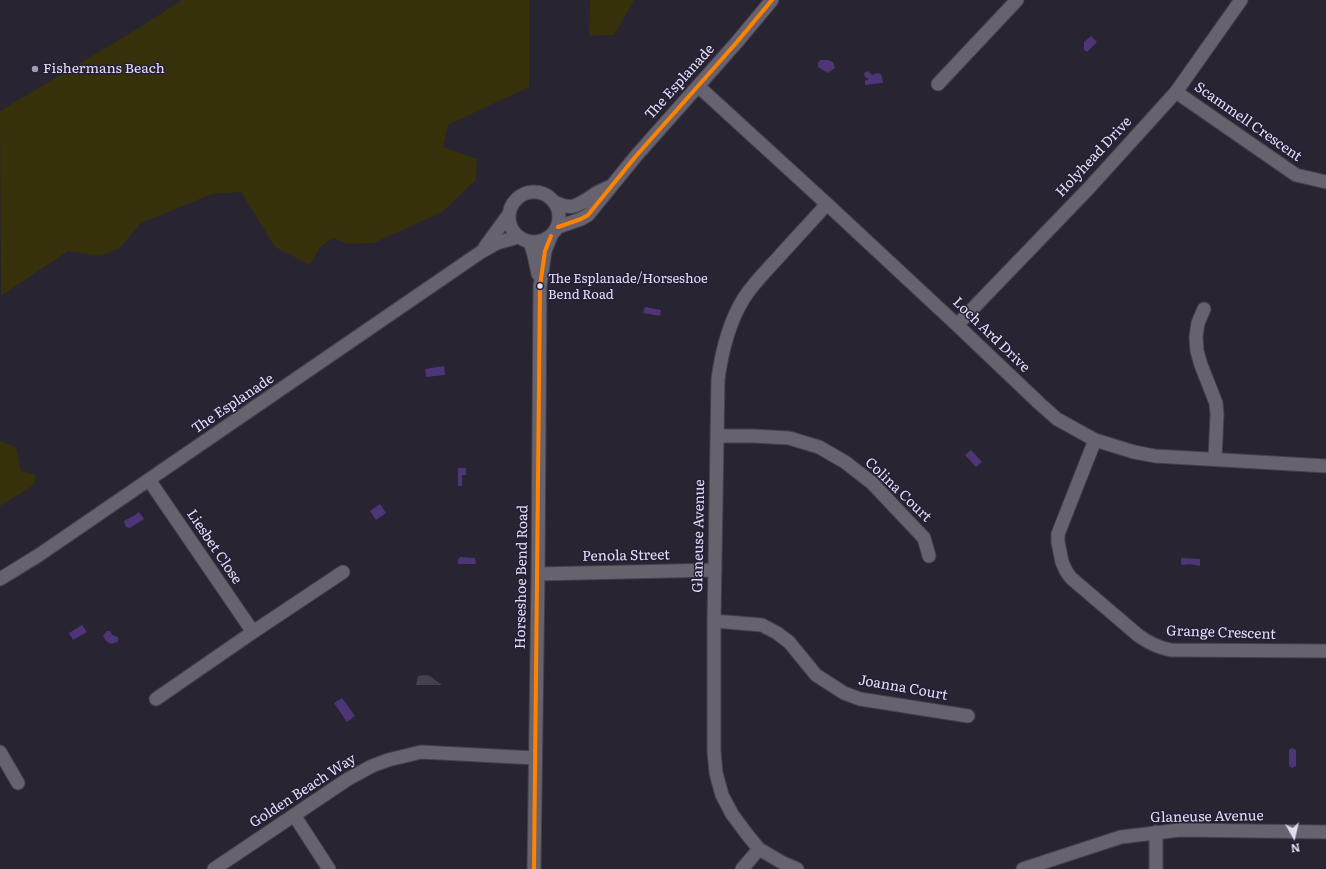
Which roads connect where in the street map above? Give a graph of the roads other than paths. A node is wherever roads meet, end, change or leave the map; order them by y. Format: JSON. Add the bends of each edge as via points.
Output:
{"nodes":[{"id":1,"x":772,"y":0,"type":"edge"},
{"id":2,"x":1017,"y":0,"type":"edge"},
{"id":3,"x":1240,"y":0,"type":"edge"},
{"id":4,"x":938,"y":84,"type":"dead end"},
{"id":5,"x":698,"y":86,"type":"junction"},
{"id":6,"x":1176,"y":92,"type":"junction"},
{"id":7,"x":1326,"y":182,"type":"edge"},
{"id":8,"x":612,"y":186,"type":"junction"},
{"id":9,"x":557,"y":204,"type":"junction"},
{"id":10,"x":827,"y":204,"type":"junction"},
{"id":11,"x":508,"y":214,"type":"junction"},
{"id":12,"x":555,"y":231,"type":"junction"},
{"id":13,"x":518,"y":237,"type":"junction"},
{"id":14,"x":530,"y":242,"type":"junction"},
{"id":15,"x":481,"y":252,"type":"junction"},
{"id":16,"x":540,"y":286,"type":"junction"},
{"id":17,"x":1204,"y":309,"type":"dead end"},
{"id":18,"x":958,"y":325,"type":"junction"},
{"id":19,"x":717,"y":436,"type":"junction"},
{"id":20,"x":1095,"y":440,"type":"junction"},
{"id":21,"x":1215,"y":459,"type":"junction"},
{"id":22,"x":1326,"y":466,"type":"edge"},
{"id":23,"x":149,"y":480,"type":"junction"},
{"id":24,"x":929,"y":556,"type":"dead end"},
{"id":25,"x":715,"y":570,"type":"junction"},
{"id":26,"x":343,"y":572,"type":"dead end"},
{"id":27,"x":538,"y":574,"type":"junction"},
{"id":28,"x":0,"y":579,"type":"edge"},
{"id":29,"x":714,"y":621,"type":"junction"},
{"id":30,"x":253,"y":632,"type":"junction"},
{"id":31,"x":1326,"y":651,"type":"edge"},
{"id":32,"x":156,"y":699,"type":"dead end"},
{"id":33,"x":968,"y":716,"type":"dead end"},
{"id":34,"x":0,"y":752,"type":"edge"},
{"id":35,"x":535,"y":758,"type":"junction"},
{"id":36,"x":18,"y":783,"type":"dead end"},
{"id":37,"x":294,"y":815,"type":"junction"},
{"id":38,"x":1156,"y":832,"type":"junction"},
{"id":39,"x":1326,"y":832,"type":"edge"},
{"id":40,"x":759,"y":849,"type":"junction"},
{"id":41,"x":214,"y":869,"type":"edge"},
{"id":42,"x":329,"y":869,"type":"edge"},
{"id":43,"x":534,"y":869,"type":"edge"},
{"id":44,"x":742,"y":869,"type":"edge"},
{"id":45,"x":797,"y":869,"type":"edge"},
{"id":46,"x":1023,"y":869,"type":"edge"},
{"id":47,"x":1156,"y":869,"type":"edge"}],
"edges":[{"from":1,"to":5,"type":"street","name":"The Esplanade"},
{"from":2,"to":4,"type":"street"},
{"from":3,"to":6,"type":"street","name":"Holyhead Drive"},
{"from":5,"to":8,"type":"street","name":"The Esplanade"},
{"from":5,"to":10,"type":"street","name":"Loch Ard Drive"},
{"from":6,"to":7,"type":"street","name":"Scammell Crescent","via":[[1296,175]]},
{"from":6,"to":18,"type":"street","name":"Holyhead Drive"},
{"from":8,"to":9,"type":"street","name":"The Esplanade","via":[[576,206],[563,207]]},
{"from":8,"to":12,"type":"street","name":"The Esplanade","via":[[588,215]]},
{"from":9,"to":11,"type":"street","via":[[544,194],[527,193],[513,202]]},
{"from":9,"to":12,"type":"street","via":[[560,221]]},
{"from":10,"to":18,"type":"street","name":"Loch Ard Drive"},
{"from":10,"to":19,"type":"street","name":"Glaneuse Avenue","via":[[758,280],[744,298],[733,319],[725,340],[718,379]]},
{"from":11,"to":13,"type":"street","via":[[510,225]]},
{"from":11,"to":15,"type":"street","name":"The Esplanade"},
{"from":12,"to":14,"type":"street","via":[[544,240]]},
{"from":12,"to":16,"type":"street","name":"Horseshoe Bend Road","via":[[544,258]]},
{"from":13,"to":14,"type":"street"},
{"from":13,"to":15,"type":"street","name":"The Esplanade","via":[[497,243]]},
{"from":14,"to":16,"type":"street","name":"Horseshoe Bend Road"},
{"from":15,"to":23,"type":"street","name":"The Esplanade"},
{"from":16,"to":27,"type":"street","name":"Horseshoe Bend Road"},
{"from":17,"to":21,"type":"street","via":[[1198,323],[1197,351],[1218,414]]},
{"from":18,"to":20,"type":"street","name":"Loch Ard Drive","via":[[1056,418]]},
{"from":19,"to":24,"type":"street","name":"Colina Court","via":[[789,438],[819,447],[845,462],[872,483],[924,538]]},
{"from":19,"to":25,"type":"street","name":"Glaneuse Avenue"},
{"from":20,"to":21,"type":"street","name":"Loch Ard Drive","via":[[1155,456]]},
{"from":20,"to":31,"type":"street","name":"Grange Crescent","via":[[1058,534],[1062,562],[1077,584],[1138,636],[1162,648]]},
{"from":21,"to":22,"type":"street","name":"Loch Ard Drive"},
{"from":23,"to":28,"type":"street","name":"The Esplanade"},
{"from":23,"to":30,"type":"street","name":"Liesbet Close"},
{"from":25,"to":27,"type":"street","name":"Penola Street"},
{"from":25,"to":29,"type":"street","name":"Glaneuse Avenue"},
{"from":26,"to":30,"type":"street"},
{"from":27,"to":35,"type":"street","name":"Horseshoe Bend Road"},
{"from":29,"to":33,"type":"street","name":"Joanna Court","via":[[762,625],[777,633],[789,642],[816,675],[844,693],[860,699]]},
{"from":29,"to":40,"type":"street","name":"Glaneuse Avenue","via":[[716,773],[722,795],[732,814]]},
{"from":30,"to":32,"type":"street"},
{"from":34,"to":36,"type":"street"},
{"from":35,"to":37,"type":"street","name":"Golden Beach Way","via":[[421,752],[406,755],[372,766],[348,778]]},
{"from":35,"to":43,"type":"street","name":"Horseshoe Bend Road"},
{"from":37,"to":41,"type":"street","name":"Golden Beach Way"},
{"from":37,"to":42,"type":"street"},
{"from":38,"to":39,"type":"street","name":"Glaneuse Avenue"},
{"from":38,"to":46,"type":"street","name":"Glaneuse Avenue","via":[[1122,837]]},
{"from":38,"to":47,"type":"street"},
{"from":40,"to":44,"type":"street"},
{"from":40,"to":45,"type":"street","name":"Glaneuse Avenue"}]}
